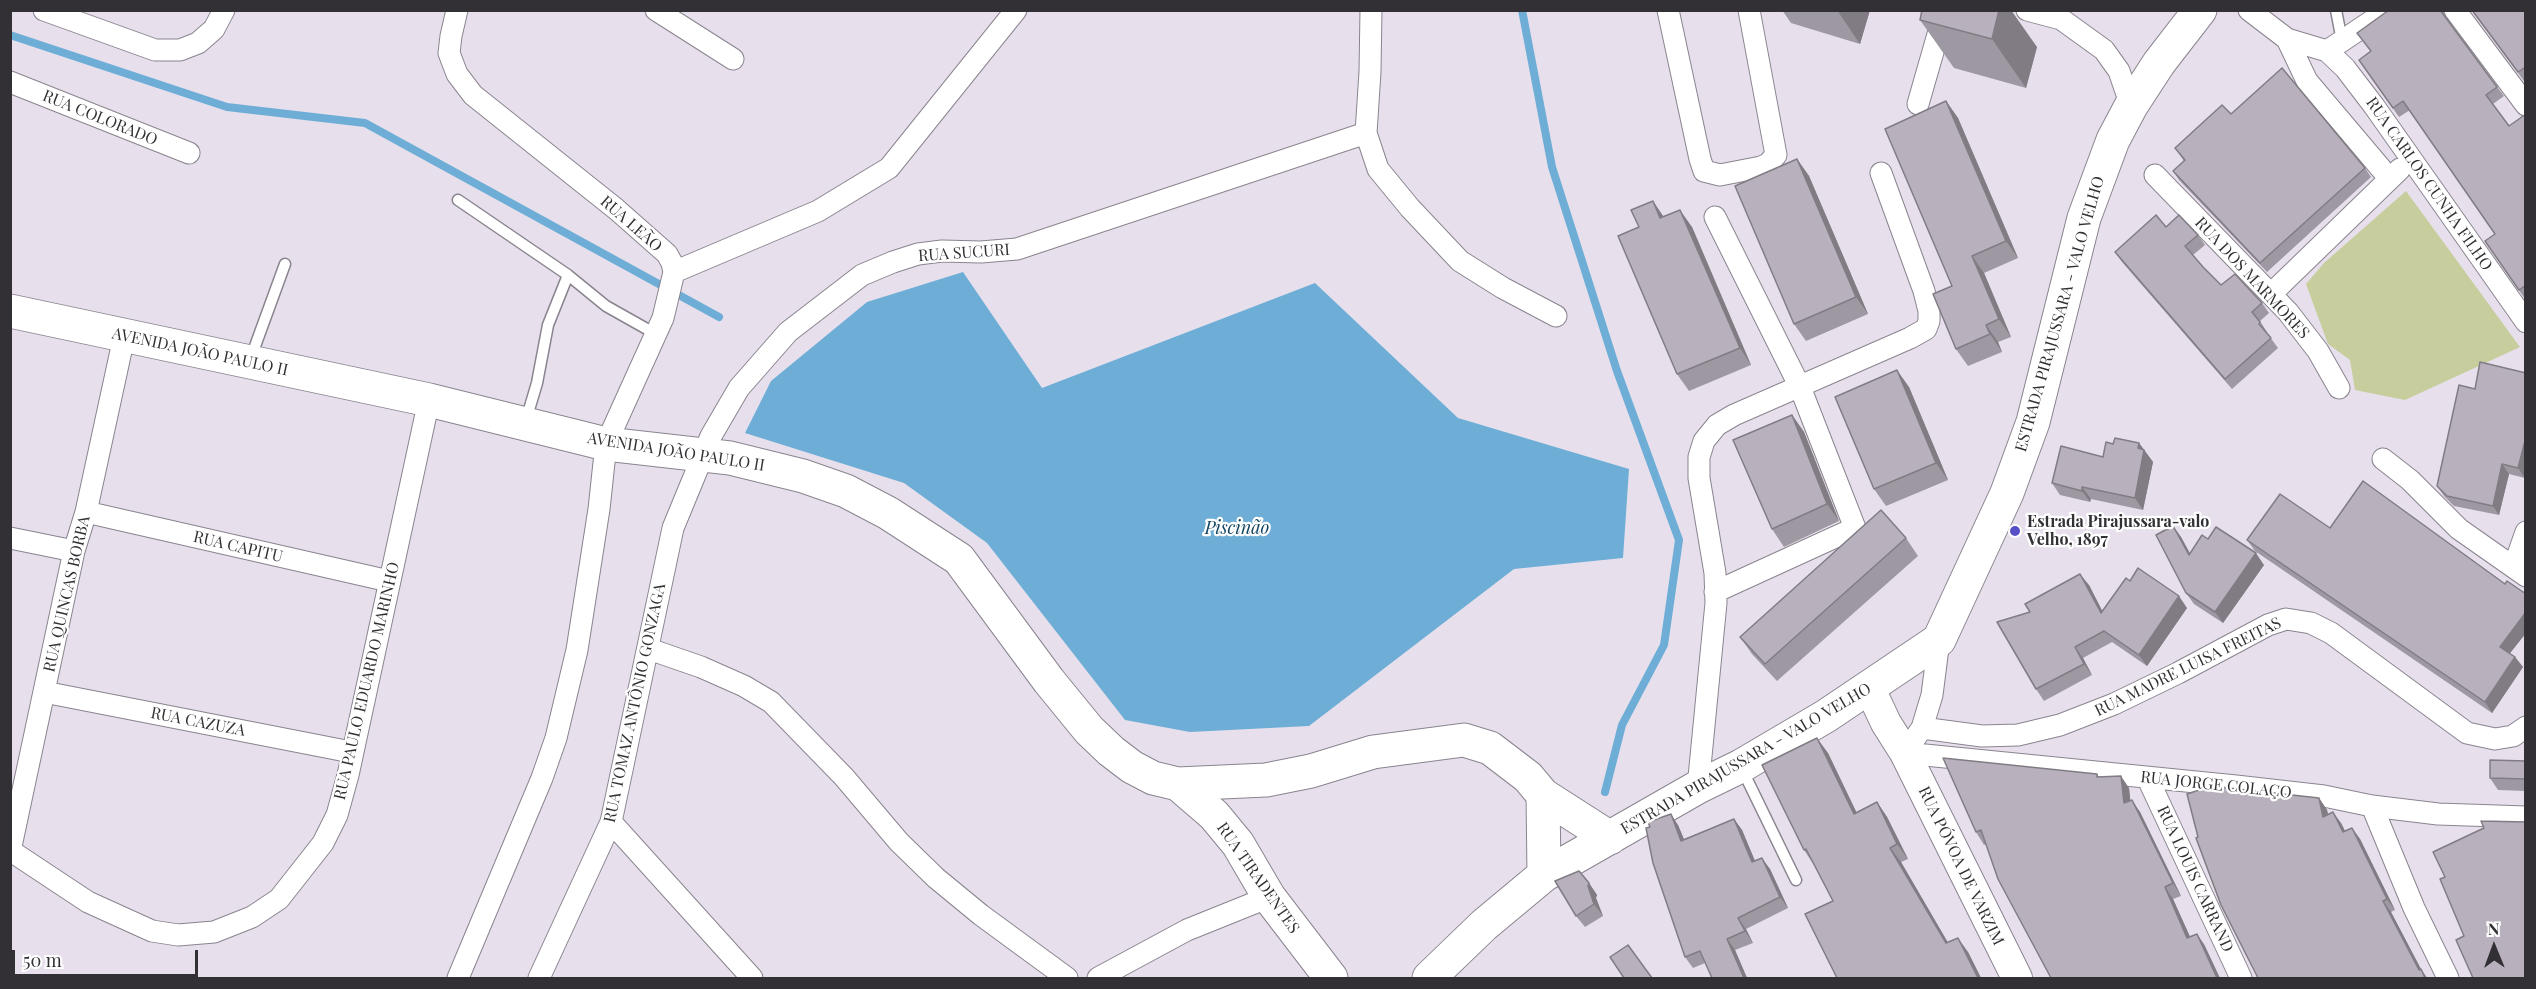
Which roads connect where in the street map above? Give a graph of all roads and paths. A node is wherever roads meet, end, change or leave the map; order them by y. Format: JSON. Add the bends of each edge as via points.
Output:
{"nodes":[{"id":1,"x":45,"y":10,"type":"edge"},
{"id":2,"x":224,"y":10,"type":"edge"},
{"id":3,"x":457,"y":10,"type":"edge"},
{"id":4,"x":656,"y":10,"type":"edge"},
{"id":5,"x":1016,"y":10,"type":"edge"},
{"id":6,"x":1371,"y":10,"type":"edge"},
{"id":7,"x":1668,"y":10,"type":"edge"},
{"id":8,"x":1749,"y":10,"type":"edge"},
{"id":9,"x":1945,"y":10,"type":"edge"},
{"id":10,"x":2027,"y":10,"type":"edge"},
{"id":11,"x":2200,"y":10,"type":"edge"},
{"id":12,"x":2249,"y":10,"type":"edge"},
{"id":13,"x":2336,"y":10,"type":"edge"},
{"id":14,"x":2388,"y":10,"type":"edge"},
{"id":15,"x":2456,"y":10,"type":"edge"},
{"id":16,"x":2287,"y":39,"type":"junction"},
{"id":17,"x":2334,"y":46,"type":"junction"},
{"id":18,"x":733,"y":59,"type":"dead end"},
{"id":19,"x":10,"y":82,"type":"edge"},
{"id":20,"x":1918,"y":104,"type":"dead end"},
{"id":21,"x":2526,"y":105,"type":"edge"},
{"id":22,"x":2131,"y":106,"type":"junction"},
{"id":23,"x":1366,"y":133,"type":"junction"},
{"id":24,"x":189,"y":153,"type":"dead end"},
{"id":25,"x":2411,"y":161,"type":"junction"},
{"id":26,"x":1881,"y":173,"type":"dead end"},
{"id":27,"x":2155,"y":175,"type":"dead end"},
{"id":28,"x":2389,"y":178,"type":"junction"},
{"id":29,"x":458,"y":200,"type":"dead end"},
{"id":30,"x":1715,"y":217,"type":"dead end"},
{"id":31,"x":285,"y":264,"type":"dead end"},
{"id":32,"x":674,"y":272,"type":"junction"},
{"id":33,"x":568,"y":275,"type":"junction"},
{"id":34,"x":2271,"y":294,"type":"junction"},
{"id":35,"x":10,"y":311,"type":"edge"},
{"id":36,"x":1556,"y":316,"type":"dead end"},
{"id":37,"x":2526,"y":322,"type":"edge"},
{"id":38,"x":654,"y":333,"type":"junction"},
{"id":39,"x":124,"y":337,"type":"junction"},
{"id":40,"x":249,"y":363,"type":"junction"},
{"id":41,"x":1800,"y":387,"type":"junction"},
{"id":42,"x":2339,"y":388,"type":"dead end"},
{"id":43,"x":429,"y":400,"type":"junction"},
{"id":44,"x":525,"y":424,"type":"junction"},
{"id":45,"x":617,"y":445,"type":"junction"},
{"id":46,"x":690,"y":452,"type":"junction"},
{"id":47,"x":2383,"y":459,"type":"dead end"},
{"id":48,"x":86,"y":512,"type":"junction"},
{"id":49,"x":2526,"y":532,"type":"edge"},
{"id":50,"x":10,"y":538,"type":"edge"},
{"id":51,"x":74,"y":551,"type":"junction"},
{"id":52,"x":2520,"y":571,"type":"edge"},
{"id":53,"x":390,"y":582,"type":"junction"},
{"id":54,"x":1715,"y":592,"type":"junction"},
{"id":55,"x":1939,"y":640,"type":"junction"},
{"id":56,"x":649,"y":649,"type":"junction"},
{"id":57,"x":1870,"y":688,"type":"junction"},
{"id":58,"x":44,"y":692,"type":"junction"},
{"id":59,"x":2526,"y":727,"type":"edge"},
{"id":60,"x":1922,"y":728,"type":"junction"},
{"id":61,"x":351,"y":752,"type":"junction"},
{"id":62,"x":1905,"y":753,"type":"junction"},
{"id":63,"x":1741,"y":766,"type":"junction"},
{"id":64,"x":19,"y":767,"type":"edge"},
{"id":65,"x":2148,"y":778,"type":"junction"},
{"id":66,"x":1266,"y":780,"type":"junction"},
{"id":67,"x":1178,"y":784,"type":"junction"},
{"id":68,"x":1698,"y":787,"type":"junction"},
{"id":69,"x":1543,"y":795,"type":"junction"},
{"id":70,"x":2372,"y":806,"type":"junction"},
{"id":71,"x":2526,"y":817,"type":"edge"},
{"id":72,"x":611,"y":822,"type":"junction"},
{"id":73,"x":1229,"y":833,"type":"junction"},
{"id":74,"x":1610,"y":838,"type":"junction"},
{"id":75,"x":11,"y":851,"type":"edge"},
{"id":76,"x":1544,"y":875,"type":"junction"},
{"id":77,"x":1796,"y":880,"type":"dead end"},
{"id":78,"x":1269,"y":897,"type":"junction"},
{"id":79,"x":458,"y":978,"type":"edge"},
{"id":80,"x":539,"y":978,"type":"edge"},
{"id":81,"x":752,"y":978,"type":"edge"},
{"id":82,"x":1066,"y":978,"type":"edge"},
{"id":83,"x":1098,"y":978,"type":"edge"},
{"id":84,"x":1331,"y":978,"type":"edge"},
{"id":85,"x":1429,"y":978,"type":"edge"},
{"id":86,"x":2017,"y":978,"type":"edge"},
{"id":87,"x":2241,"y":978,"type":"edge"},
{"id":88,"x":2448,"y":978,"type":"edge"}],
"edges":[{"from":1,"to":2,"type":"street","via":[[155,50],[180,50],[198,43],[214,29]]},
{"from":3,"to":32,"type":"street","name":"RUA LEÃO","via":[[449,53],[457,74],[473,95],[650,239],[667,254]]},
{"from":4,"to":18,"type":"street"},
{"from":5,"to":32,"type":"street","via":[[889,168],[818,211]]},
{"from":6,"to":23,"type":"street"},
{"from":7,"to":8,"type":"street","via":[[1700,159],[1704,171],[1720,175],[1761,167],[1776,154]]},
{"from":9,"to":20,"type":"street"},
{"from":10,"to":22,"type":"street","via":[[2061,19],[2104,50],[2119,71]]},
{"from":11,"to":22,"type":"main road","name":"ESTRADA PIRAJUSSARA - VALO VELHO"},
{"from":12,"to":16,"type":"street"},
{"from":13,"to":17,"type":"lane"},
{"from":14,"to":17,"type":"street"},
{"from":15,"to":21,"type":"street"},
{"from":16,"to":17,"type":"street"},
{"from":16,"to":28,"type":"street","via":[[2307,81]]},
{"from":17,"to":25,"type":"street","name":"RUA CARLOS CUNHA FILHO","via":[[2345,68]]},
{"from":19,"to":24,"type":"street","name":"RUA COLORADO"},
{"from":22,"to":55,"type":"main road","name":"ESTRADA PIRAJUSSARA - VALO VELHO","via":[[2109,148],[2084,218],[2033,422],[2007,493]]},
{"from":23,"to":36,"type":"street","via":[[1378,169],[1460,261]]},
{"from":23,"to":46,"type":"street","name":"RUA SUCURI","via":[[1017,249],[918,254],[862,274],[788,332]]},
{"from":25,"to":28,"type":"street"},
{"from":25,"to":37,"type":"street","name":"RUA CARLOS CUNHA FILHO"},
{"from":26,"to":41,"type":"street","via":[[1924,291],[1929,321],[1926,328],[1910,338]]},
{"from":27,"to":34,"type":"street","name":"RUA DOS MARMORES"},
{"from":28,"to":34,"type":"street"},
{"from":29,"to":33,"type":"lane"},
{"from":30,"to":41,"type":"street"},
{"from":31,"to":40,"type":"lane"},
{"from":32,"to":38,"type":"street","via":[[663,318]]},
{"from":33,"to":38,"type":"lane","via":[[606,306]]},
{"from":33,"to":44,"type":"lane","via":[[548,325]]},
{"from":34,"to":42,"type":"street","name":"RUA DOS MARMORES","via":[[2301,327]]},
{"from":35,"to":39,"type":"main road","name":"AVENIDA JOÃO PAULO II"},
{"from":38,"to":45,"type":"street"},
{"from":39,"to":40,"type":"main road","name":"AVENIDA JOÃO PAULO II"},
{"from":39,"to":48,"type":"street","name":"RUA QUINCAS BORBA"},
{"from":40,"to":43,"type":"main road","name":"AVENIDA JOÃO PAULO II"},
{"from":41,"to":54,"type":"street","via":[[1734,415],[1704,441],[1699,478],[1712,542]]},
{"from":41,"to":54,"type":"street","via":[[1855,528]]},
{"from":43,"to":44,"type":"main road","name":"AVENIDA JOÃO PAULO II"},
{"from":43,"to":53,"type":"street","name":"RUA PAULO EDUARDO MARINHO"},
{"from":44,"to":45,"type":"main road","name":"AVENIDA JOÃO PAULO II"},
{"from":45,"to":46,"type":"main road","name":"AVENIDA JOÃO PAULO II"},
{"from":45,"to":79,"type":"street","via":[[599,508],[577,650],[556,738]]},
{"from":46,"to":56,"type":"street","name":"RUA TOMAZ ANTÔNIO GONZAGA"},
{"from":46,"to":67,"type":"main road","name":"AVENIDA JOÃO PAULO II","via":[[762,465],[846,491],[959,559],[1089,730],[1132,767],[1153,778]]},
{"from":47,"to":52,"type":"street","via":[[2459,529]]},
{"from":48,"to":51,"type":"street","name":"RUA QUINCAS BORBA"},
{"from":48,"to":53,"type":"street","name":"RUA CAPITU"},
{"from":49,"to":52,"type":"street"},
{"from":50,"to":51,"type":"street"},
{"from":51,"to":58,"type":"street","name":"RUA QUINCAS BORBA"},
{"from":53,"to":61,"type":"street","name":"RUA PAULO EDUARDO MARINHO"},
{"from":54,"to":68,"type":"street"},
{"from":55,"to":57,"type":"main road","name":"ESTRADA PIRAJUSSARA - VALO VELHO"},
{"from":55,"to":60,"type":"street","via":[[1932,695]]},
{"from":56,"to":72,"type":"street","name":"RUA TOMAZ ANTÔNIO GONZAGA"},
{"from":56,"to":82,"type":"street","via":[[701,667],[771,702],[936,878]]},
{"from":57,"to":62,"type":"main road","name":"RUA PÓVOA DE VARZIM"},
{"from":57,"to":63,"type":"main road","name":"ESTRADA PIRAJUSSARA - VALO VELHO"},
{"from":58,"to":61,"type":"street","name":"RUA CAZUZA"},
{"from":58,"to":64,"type":"street","name":"RUA QUINCAS BORBA"},
{"from":59,"to":60,"type":"street","name":"RUA MADRE LUISA FREITAS","via":[[2513,736],[2495,739],[2468,733],[2331,633],[2311,623],[2286,619],[2114,704],[2060,725],[2018,735],[1983,736]]},
{"from":60,"to":62,"type":"street"},
{"from":61,"to":75,"type":"street","name":"RUA PAULO EDUARDO MARINHO","via":[[337,815],[310,861],[279,899],[252,917],[214,932],[178,936],[125,921],[88,902]]},
{"from":62,"to":65,"type":"street","name":"RUA JORGE COLAÇO"},
{"from":62,"to":86,"type":"main road","name":"RUA PÓVOA DE VARZIM"},
{"from":63,"to":68,"type":"main road","name":"ESTRADA PIRAJUSSARA - VALO VELHO"},
{"from":63,"to":77,"type":"lane"},
{"from":64,"to":75,"type":"street","name":"RUA QUINCAS BORBA"},
{"from":65,"to":70,"type":"street","name":"RUA JORGE COLAÇO","via":[[2324,796]]},
{"from":65,"to":87,"type":"street","name":"RUA LOUIS CARRAND"},
{"from":66,"to":67,"type":"main road","name":"AVENIDA JOÃO PAULO II"},
{"from":66,"to":69,"type":"main road","name":"AVENIDA JOÃO PAULO II","via":[[1374,752],[1464,740],[1490,748],[1528,777]]},
{"from":66,"to":73,"type":"main road","via":[[1242,805]]},
{"from":67,"to":73,"type":"main road","name":"RUA TIRADENTES"},
{"from":68,"to":74,"type":"main road","name":"ESTRADA PIRAJUSSARA - VALO VELHO"},
{"from":69,"to":74,"type":"main road","name":"AVENIDA JOÃO PAULO II"},
{"from":69,"to":76,"type":"main road"},
{"from":70,"to":71,"type":"street","name":"RUA JORGE COLAÇO"},
{"from":70,"to":88,"type":"street"},
{"from":72,"to":80,"type":"street","name":"RUA TOMAZ ANTÔNIO GONZAGA"},
{"from":72,"to":81,"type":"street"},
{"from":73,"to":78,"type":"main road","name":"RUA TIRADENTES"},
{"from":74,"to":76,"type":"main road","name":"ESTRADA PIRAJUSSARA - VALO VELHO"},
{"from":76,"to":85,"type":"main road","name":"ESTRADA PIRAJUSSARA - VALO VELHO"},
{"from":78,"to":83,"type":"street","via":[[1187,930]]},
{"from":78,"to":84,"type":"main road","name":"RUA TIRADENTES"}]}
